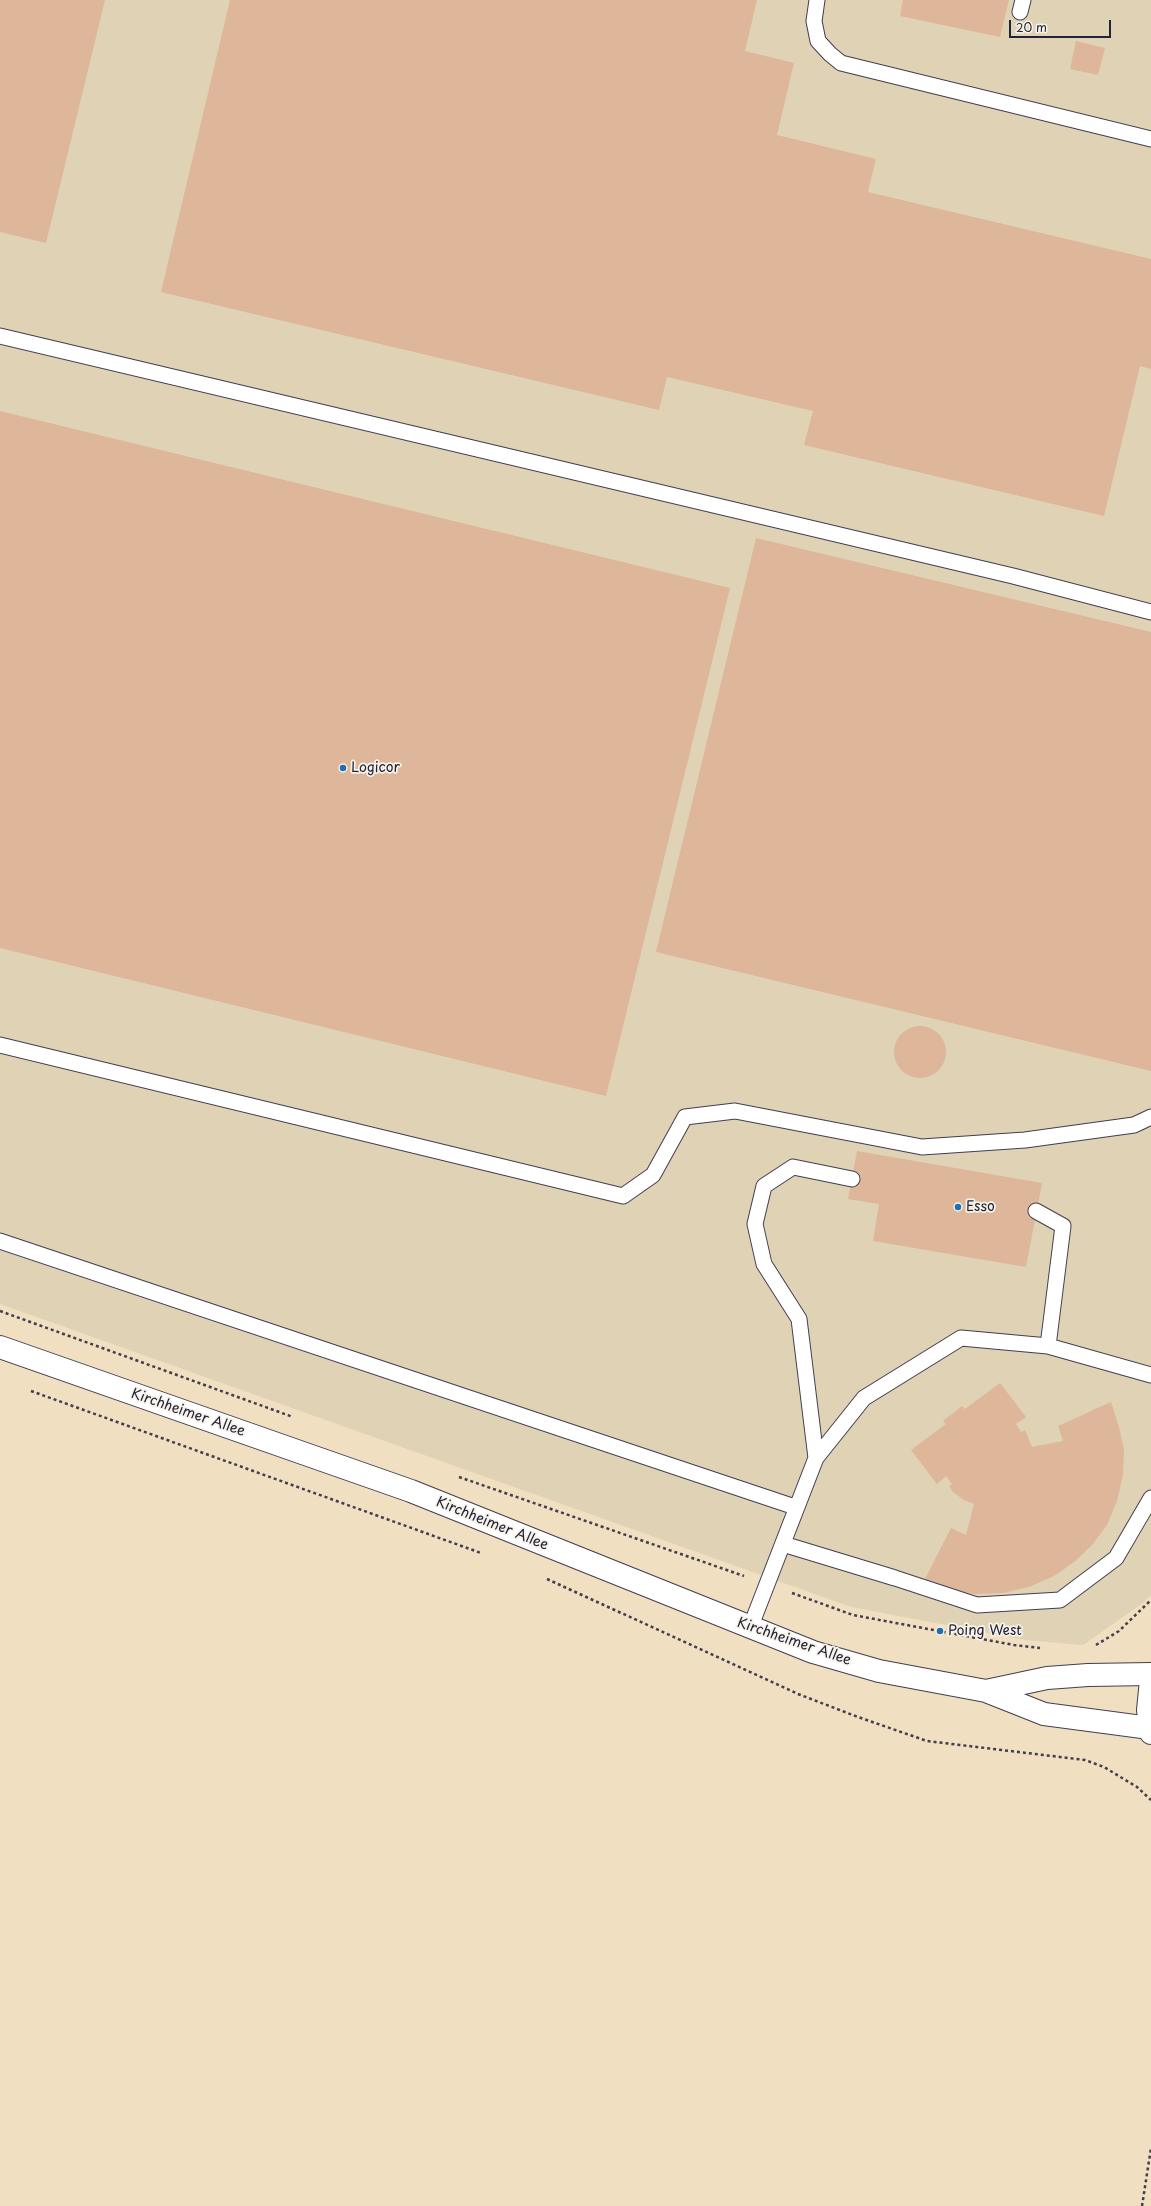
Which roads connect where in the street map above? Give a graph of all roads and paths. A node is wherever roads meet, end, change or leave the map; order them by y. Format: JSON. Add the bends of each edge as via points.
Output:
{"nodes":[{"id":1,"x":817,"y":0,"type":"edge"},
{"id":2,"x":1151,"y":140,"type":"edge"},
{"id":3,"x":0,"y":336,"type":"edge"},
{"id":4,"x":1151,"y":612,"type":"edge"},
{"id":5,"x":0,"y":1045,"type":"edge"},
{"id":6,"x":1151,"y":1117,"type":"edge"},
{"id":7,"x":852,"y":1179,"type":"dead end"},
{"id":8,"x":1036,"y":1211,"type":"dead end"},
{"id":9,"x":0,"y":1241,"type":"edge"},
{"id":10,"x":0,"y":1311,"type":"edge"},
{"id":11,"x":1048,"y":1346,"type":"junction"},
{"id":12,"x":0,"y":1347,"type":"edge"},
{"id":13,"x":1151,"y":1375,"type":"edge"},
{"id":14,"x":30,"y":1391,"type":"dead end"},
{"id":15,"x":295,"y":1417,"type":"dead end"},
{"id":16,"x":816,"y":1458,"type":"junction"},
{"id":17,"x":457,"y":1476,"type":"dead end"},
{"id":18,"x":1151,"y":1498,"type":"edge"},
{"id":19,"x":795,"y":1507,"type":"junction"},
{"id":20,"x":783,"y":1544,"type":"junction"},
{"id":21,"x":488,"y":1555,"type":"dead end"},
{"id":22,"x":540,"y":1576,"type":"dead end"},
{"id":23,"x":767,"y":1585,"type":"junction"},
{"id":24,"x":1151,"y":1600,"type":"edge"},
{"id":25,"x":750,"y":1628,"type":"junction"},
{"id":26,"x":1095,"y":1646,"type":"dead end"},
{"id":27,"x":1044,"y":1649,"type":"dead end"},
{"id":28,"x":1151,"y":1674,"type":"edge"},
{"id":29,"x":1151,"y":1680,"type":"edge"},
{"id":30,"x":986,"y":1691,"type":"junction"},
{"id":31,"x":1150,"y":1730,"type":"edge"},
{"id":32,"x":1151,"y":1800,"type":"edge"},
{"id":33,"x":1151,"y":2148,"type":"edge"},
{"id":34,"x":1142,"y":2206,"type":"edge"}],
"edges":[{"from":1,"to":2,"type":"lane","via":[[814,21],[818,41],[841,63]]},
{"from":3,"to":4,"type":"lane","via":[[1005,574]]},
{"from":5,"to":6,"type":"lane","via":[[623,1196],[652,1175],[685,1117],[735,1111],[922,1147],[1025,1140],[1134,1125]]},
{"from":7,"to":16,"type":"lane","via":[[793,1167],[764,1186],[755,1224],[764,1264],[799,1319]]},
{"from":8,"to":11,"type":"lane","via":[[1063,1226]]},
{"from":9,"to":19,"type":"lane"},
{"from":10,"to":15,"type":"path"},
{"from":11,"to":13,"type":"lane"},
{"from":11,"to":16,"type":"lane","via":[[961,1338],[864,1398]]},
{"from":12,"to":25,"type":"street","name":"Kirchheimer Allee","via":[[411,1491]]},
{"from":14,"to":21,"type":"path"},
{"from":16,"to":19,"type":"lane"},
{"from":17,"to":23,"type":"path"},
{"from":18,"to":20,"type":"lane","via":[[1116,1558],[1060,1600],[977,1605]]},
{"from":19,"to":20,"type":"lane"},
{"from":20,"to":23,"type":"lane"},
{"from":22,"to":32,"type":"path","via":[[798,1694],[858,1717],[927,1741],[1085,1760],[1104,1767],[1137,1787]]},
{"from":23,"to":25,"type":"lane"},
{"from":23,"to":27,"type":"path","via":[[853,1616],[1014,1646]]},
{"from":24,"to":26,"type":"path","via":[[1119,1631]]},
{"from":25,"to":30,"type":"street","name":"Kirchheimer Allee","via":[[813,1652],[879,1671]]},
{"from":28,"to":30,"type":"street","name":"Kirchheimer Allee","via":[[1088,1674],[1047,1678]]},
{"from":29,"to":31,"type":"street","via":[[1148,1710]]},
{"from":30,"to":31,"type":"street","name":"Kirchheimer Allee","via":[[1044,1714]]},
{"from":33,"to":34,"type":"path"}]}
